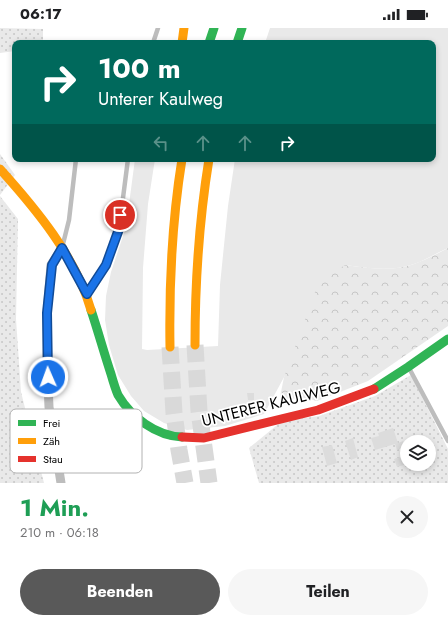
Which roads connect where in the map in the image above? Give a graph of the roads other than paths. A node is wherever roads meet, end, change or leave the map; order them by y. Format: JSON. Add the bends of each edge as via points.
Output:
{"nodes":[{"id":1,"x":158,"y":28,"type":"edge"},
{"id":2,"x":184,"y":28,"type":"edge"},
{"id":3,"x":214,"y":28,"type":"edge"},
{"id":4,"x":242,"y":28,"type":"edge"},
{"id":5,"x":154,"y":40,"type":"edge"},
{"id":6,"x":182,"y":40,"type":"edge"},
{"id":7,"x":210,"y":40,"type":"edge"},
{"id":8,"x":238,"y":40,"type":"edge"},
{"id":9,"x":76,"y":162,"type":"edge"},
{"id":10,"x":128,"y":162,"type":"edge"},
{"id":11,"x":181,"y":162,"type":"edge"},
{"id":12,"x":209,"y":162,"type":"edge"},
{"id":13,"x":0,"y":169,"type":"edge"},
{"id":14,"x":62,"y":248,"type":"junction"},
{"id":15,"x":87,"y":294,"type":"junction"},
{"id":16,"x":448,"y":339,"type":"edge"},
{"id":17,"x":195,"y":346,"type":"tunnel mouth"},
{"id":18,"x":170,"y":347,"type":"tunnel mouth"},
{"id":19,"x":408,"y":367,"type":"junction"},
{"id":20,"x":51,"y":409,"type":"edge"},
{"id":21,"x":129,"y":409,"type":"edge"},
{"id":22,"x":142,"y":421,"type":"edge"},
{"id":23,"x":448,"y":440,"type":"edge"},
{"id":24,"x":59,"y":473,"type":"edge"},
{"id":25,"x":61,"y":483,"type":"edge"}],
"edges":[{"from":1,"to":5,"type":"lane"},
{"from":2,"to":6,"type":"main road"},
{"from":3,"to":7,"type":"main road"},
{"from":4,"to":8,"type":"main road"},
{"from":9,"to":14,"type":"lane","via":[[69,220]]},
{"from":10,"to":15,"type":"lane","via":[[119,229],[106,265]]},
{"from":11,"to":18,"type":"main road","via":[[170,255]]},
{"from":12,"to":17,"type":"main road","via":[[197,256]]},
{"from":13,"to":14,"type":"main road","name":"UNTERER KAULWEG","via":[[27,199]]},
{"from":14,"to":15,"type":"main road","name":"UNTERER KAULWEG"},
{"from":14,"to":20,"type":"street","via":[[52,265],[47,313]]},
{"from":15,"to":21,"type":"main road","name":"UNTERER KAULWEG","via":[[104,358],[118,394]]},
{"from":16,"to":19,"type":"main road","name":"UNTERER KAULWEG"},
{"from":19,"to":22,"type":"main road","name":"UNTERER KAULWEG","via":[[370,391],[318,410],[216,436],[174,437],[158,432]]},
{"from":19,"to":23,"type":"lane"},
{"from":24,"to":25,"type":"street"}]}
